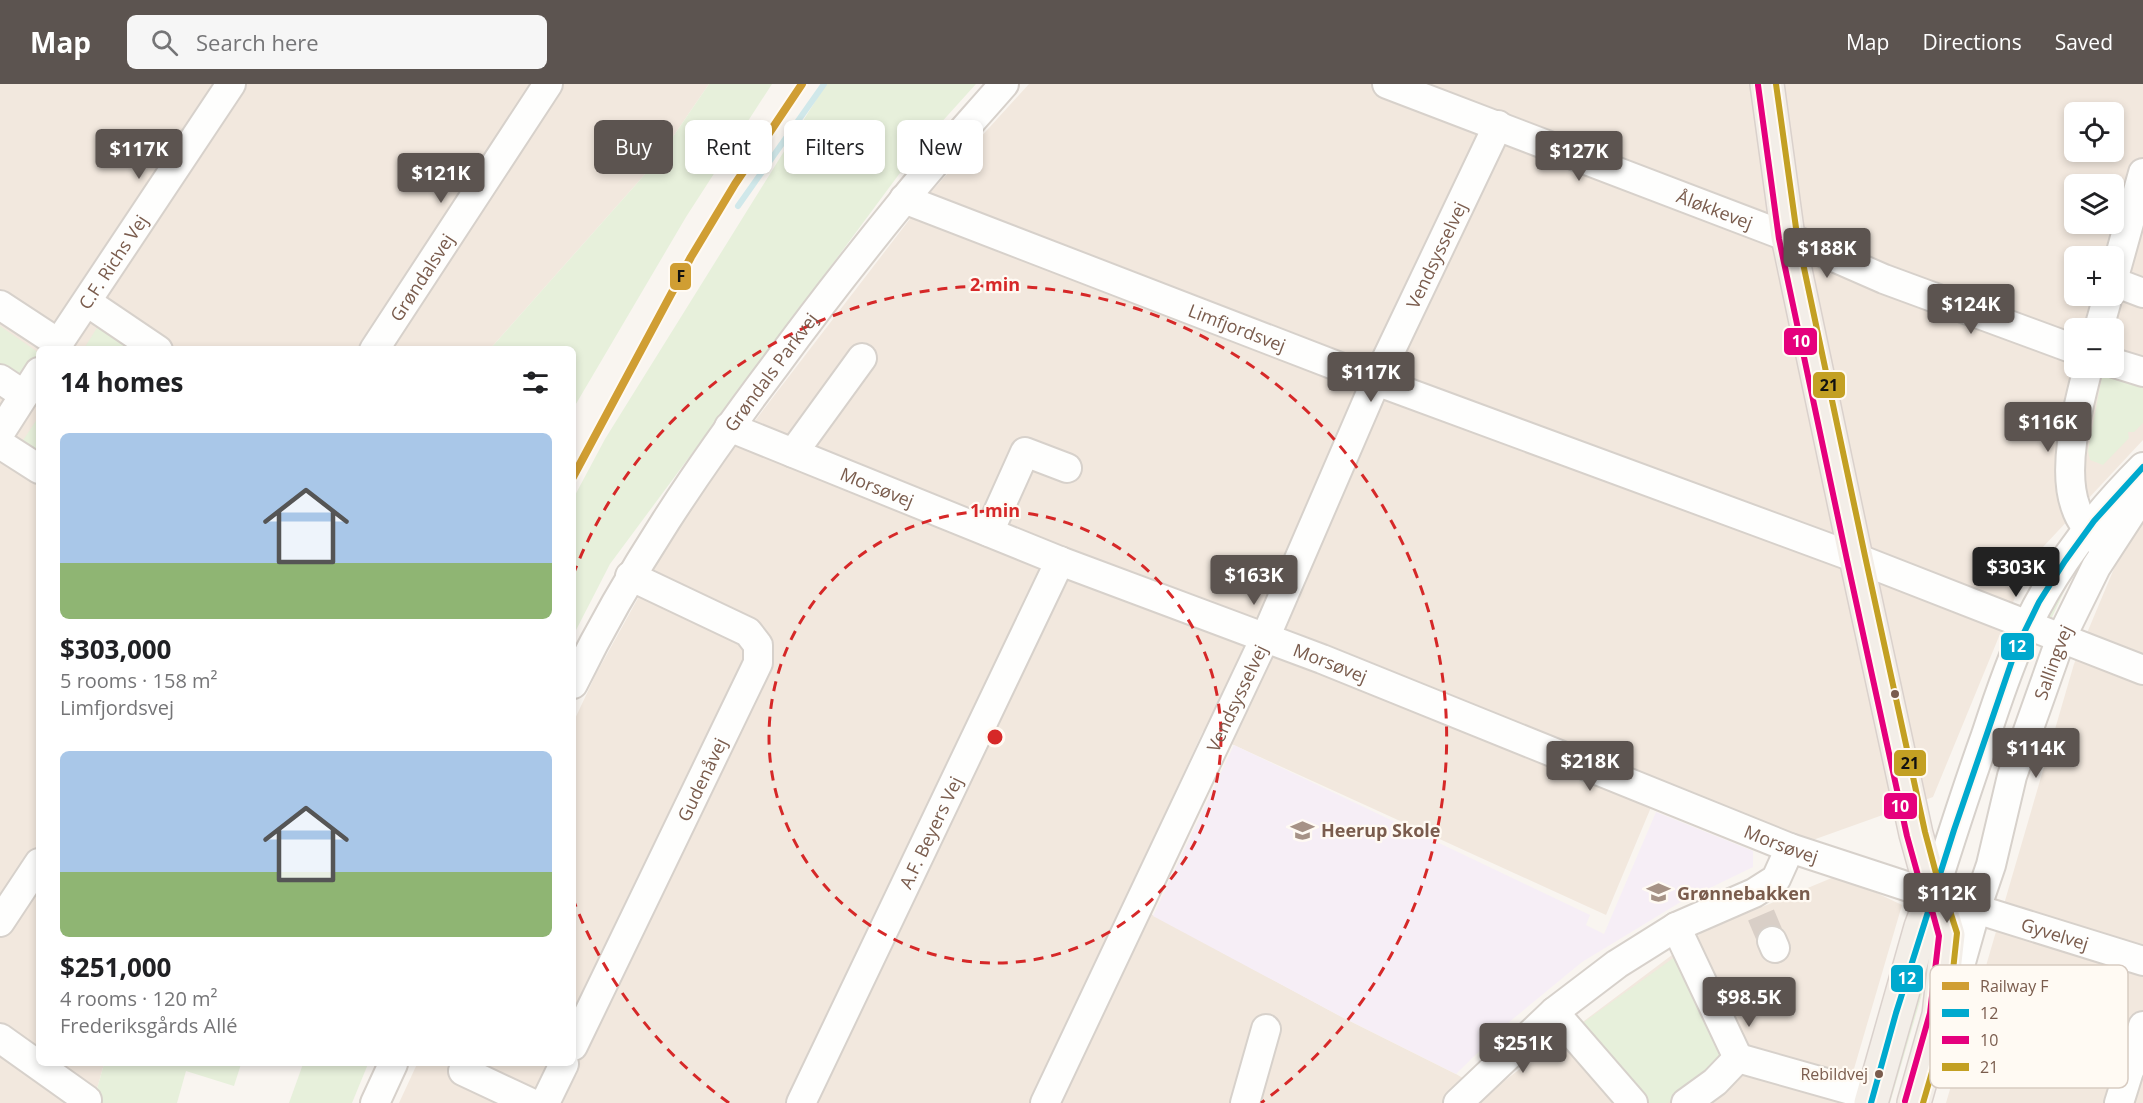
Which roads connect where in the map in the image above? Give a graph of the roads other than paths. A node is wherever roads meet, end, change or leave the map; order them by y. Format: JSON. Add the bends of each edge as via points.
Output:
{"nodes":[{"id":1,"x":231,"y":84,"type":"edge"},
{"id":2,"x":548,"y":84,"type":"edge"},
{"id":3,"x":1004,"y":84,"type":"edge"},
{"id":4,"x":1387,"y":84,"type":"edge"},
{"id":5,"x":1767,"y":84,"type":"edge"},
{"id":6,"x":1497,"y":125,"type":"junction"},
{"id":7,"x":2143,"y":173,"type":"edge"},
{"id":8,"x":904,"y":199,"type":"junction"},
{"id":9,"x":1788,"y":237,"type":"junction"},
{"id":10,"x":2123,"y":246,"type":"edge"},
{"id":11,"x":2124,"y":286,"type":"edge"},
{"id":12,"x":2143,"y":293,"type":"edge"},
{"id":13,"x":87,"y":302,"type":"junction"},
{"id":14,"x":0,"y":305,"type":"edge"},
{"id":15,"x":2064,"y":345,"type":"edge"},
{"id":16,"x":56,"y":346,"type":"edge"},
{"id":17,"x":152,"y":346,"type":"edge"},
{"id":18,"x":377,"y":346,"type":"edge"},
{"id":19,"x":862,"y":358,"type":"dead end"},
{"id":20,"x":2124,"y":366,"type":"edge"},
{"id":21,"x":2143,"y":372,"type":"edge"},
{"id":22,"x":2086,"y":378,"type":"edge"},
{"id":23,"x":0,"y":379,"type":"edge"},
{"id":24,"x":1376,"y":381,"type":"junction"},
{"id":25,"x":31,"y":383,"type":"edge"},
{"id":26,"x":729,"y":427,"type":"junction"},
{"id":27,"x":0,"y":433,"type":"edge"},
{"id":28,"x":0,"y":444,"type":"edge"},
{"id":29,"x":793,"y":453,"type":"junction"},
{"id":30,"x":36,"y":467,"type":"edge"},
{"id":31,"x":2143,"y":467,"type":"edge"},
{"id":32,"x":1067,"y":468,"type":"dead end"},
{"id":33,"x":2143,"y":495,"type":"edge"},
{"id":34,"x":989,"y":532,"type":"junction"},
{"id":35,"x":2098,"y":540,"type":"junction"},
{"id":36,"x":1856,"y":558,"type":"junction"},
{"id":37,"x":1060,"y":561,"type":"junction"},
{"id":38,"x":630,"y":576,"type":"junction"},
{"id":39,"x":2028,"y":624,"type":"junction"},
{"id":40,"x":1265,"y":638,"type":"junction"},
{"id":41,"x":2061,"y":638,"type":"junction"},
{"id":42,"x":2143,"y":670,"type":"edge"},
{"id":43,"x":576,"y":678,"type":"edge"},
{"id":44,"x":1790,"y":848,"type":"junction"},
{"id":45,"x":36,"y":868,"type":"edge"},
{"id":46,"x":1933,"y":895,"type":"junction"},
{"id":47,"x":1976,"y":909,"type":"junction"},
{"id":48,"x":0,"y":922,"type":"edge"},
{"id":49,"x":1676,"y":927,"type":"junction"},
{"id":50,"x":2143,"y":961,"type":"edge"},
{"id":51,"x":1945,"y":965,"type":"edge"},
{"id":52,"x":1960,"y":965,"type":"edge"},
{"id":53,"x":1554,"y":1012,"type":"junction"},
{"id":54,"x":2143,"y":1026,"type":"edge"},
{"id":55,"x":1266,"y":1029,"type":"dead end"},
{"id":56,"x":0,"y":1038,"type":"edge"},
{"id":57,"x":576,"y":1040,"type":"edge"},
{"id":58,"x":1930,"y":1047,"type":"edge"},
{"id":59,"x":1738,"y":1058,"type":"junction"},
{"id":60,"x":36,"y":1064,"type":"edge"},
{"id":61,"x":39,"y":1066,"type":"edge"},
{"id":62,"x":392,"y":1066,"type":"edge"},
{"id":63,"x":563,"y":1066,"type":"edge"},
{"id":64,"x":2130,"y":1069,"type":"joint"},
{"id":65,"x":463,"y":1071,"type":"dead end"},
{"id":66,"x":2128,"y":1075,"type":"edge"},
{"id":67,"x":2124,"y":1088,"type":"edge"},
{"id":68,"x":1871,"y":1099,"type":"edge"},
{"id":69,"x":87,"y":1103,"type":"edge"},
{"id":70,"x":375,"y":1103,"type":"edge"},
{"id":71,"x":531,"y":1103,"type":"edge"},
{"id":72,"x":545,"y":1103,"type":"edge"},
{"id":73,"x":801,"y":1103,"type":"edge"},
{"id":74,"x":1045,"y":1103,"type":"edge"},
{"id":75,"x":1245,"y":1103,"type":"edge"},
{"id":76,"x":1458,"y":1103,"type":"edge"},
{"id":77,"x":1633,"y":1103,"type":"edge"},
{"id":78,"x":1686,"y":1103,"type":"edge"},
{"id":79,"x":1914,"y":1103,"type":"edge"},
{"id":80,"x":2119,"y":1103,"type":"edge"}],
"edges":[{"from":1,"to":13,"type":"street","name":"C.F. Richs Vej"},
{"from":2,"to":18,"type":"street","name":"Grøndalsvej"},
{"from":3,"to":8,"type":"street","name":"Grøndals Parkvej"},
{"from":4,"to":6,"type":"street","name":"Åløkkevej"},
{"from":5,"to":9,"type":"main road"},
{"from":6,"to":9,"type":"street","name":"Åløkkevej"},
{"from":6,"to":24,"type":"street","name":"Vendsysselvej"},
{"from":7,"to":10,"type":"street"},
{"from":8,"to":24,"type":"street","name":"Limfjordsvej"},
{"from":8,"to":26,"type":"street","name":"Grøndals Parkvej"},
{"from":9,"to":15,"type":"street","name":"Åløkkevej","via":[[1884,279]]},
{"from":9,"to":36,"type":"main road"},
{"from":11,"to":12,"type":"street"},
{"from":13,"to":16,"type":"street","name":"C.F. Richs Vej"},
{"from":13,"to":17,"type":"street"},
{"from":14,"to":16,"type":"street"},
{"from":19,"to":29,"type":"street"},
{"from":20,"to":21,"type":"street"},
{"from":22,"to":35,"type":"street","via":[[2069,469],[2075,508]]},
{"from":23,"to":25,"type":"street"},
{"from":24,"to":36,"type":"street","name":"Limfjordsvej"},
{"from":24,"to":40,"type":"street","name":"Vendsysselvej"},
{"from":25,"to":27,"type":"street"},
{"from":26,"to":29,"type":"street","name":"Morsøvej"},
{"from":26,"to":38,"type":"street","name":"Grøndals Parkvej"},
{"from":28,"to":30,"type":"street"},
{"from":29,"to":34,"type":"street","name":"Morsøvej"},
{"from":31,"to":35,"type":"street","name":"Sallingvej","via":[[2116,493]]},
{"from":32,"to":34,"type":"street","via":[[1025,452]]},
{"from":33,"to":35,"type":"street","name":"Sallingvej"},
{"from":34,"to":37,"type":"street","name":"Morsøvej"},
{"from":35,"to":39,"type":"street","name":"Sallingvej","via":[[2060,570]]},
{"from":35,"to":41,"type":"street","name":"Sallingvej","via":[[2096,567]]},
{"from":36,"to":39,"type":"street","name":"Limfjordsvej"},
{"from":36,"to":46,"type":"main road","via":[[1911,813]]},
{"from":37,"to":40,"type":"street","name":"Morsøvej"},
{"from":37,"to":73,"type":"street","name":"A.F. Beyers Vej"},
{"from":38,"to":43,"type":"street","name":"Grøndals Parkvej"},
{"from":38,"to":57,"type":"street","name":"Gudenåvej","via":[[748,632],[758,645],[758,663]]},
{"from":39,"to":41,"type":"street","name":"Limfjordsvej"},
{"from":39,"to":46,"type":"street","name":"Sallingvej","via":[[1999,696]]},
{"from":40,"to":44,"type":"street","name":"Morsøvej"},
{"from":40,"to":74,"type":"street","name":"Vendsysselvej"},
{"from":41,"to":42,"type":"street","name":"Limfjordsvej"},
{"from":41,"to":47,"type":"street","name":"Sallingvej","via":[[2012,776]]},
{"from":44,"to":46,"type":"street","name":"Morsøvej"},
{"from":44,"to":49,"type":"street","via":[[1776,879],[1758,904]]},
{"from":45,"to":48,"type":"street"},
{"from":46,"to":47,"type":"street","name":"Gyvelvej"},
{"from":46,"to":51,"type":"main road","name":"Sallingvej","via":[[1948,935]]},
{"from":46,"to":68,"type":"main road","name":"Sallingvej"},
{"from":47,"to":50,"type":"street","name":"Gyvelvej"},
{"from":47,"to":52,"type":"street","name":"Sallingvej"},
{"from":49,"to":53,"type":"street","via":[[1617,964]]},
{"from":49,"to":59,"type":"street"},
{"from":53,"to":76,"type":"street"},
{"from":53,"to":77,"type":"street"},
{"from":54,"to":64,"type":"street"},
{"from":55,"to":75,"type":"street"},
{"from":56,"to":60,"type":"street"},
{"from":58,"to":79,"type":"main road","name":"Sallingvej"},
{"from":59,"to":68,"type":"street","name":"Sallingvej"},
{"from":59,"to":78,"type":"street","via":[[1715,1082]]},
{"from":61,"to":69,"type":"street"},
{"from":62,"to":70,"type":"street"},
{"from":63,"to":72,"type":"street"},
{"from":64,"to":66,"type":"street"},
{"from":65,"to":71,"type":"street"},
{"from":67,"to":80,"type":"street"}]}
